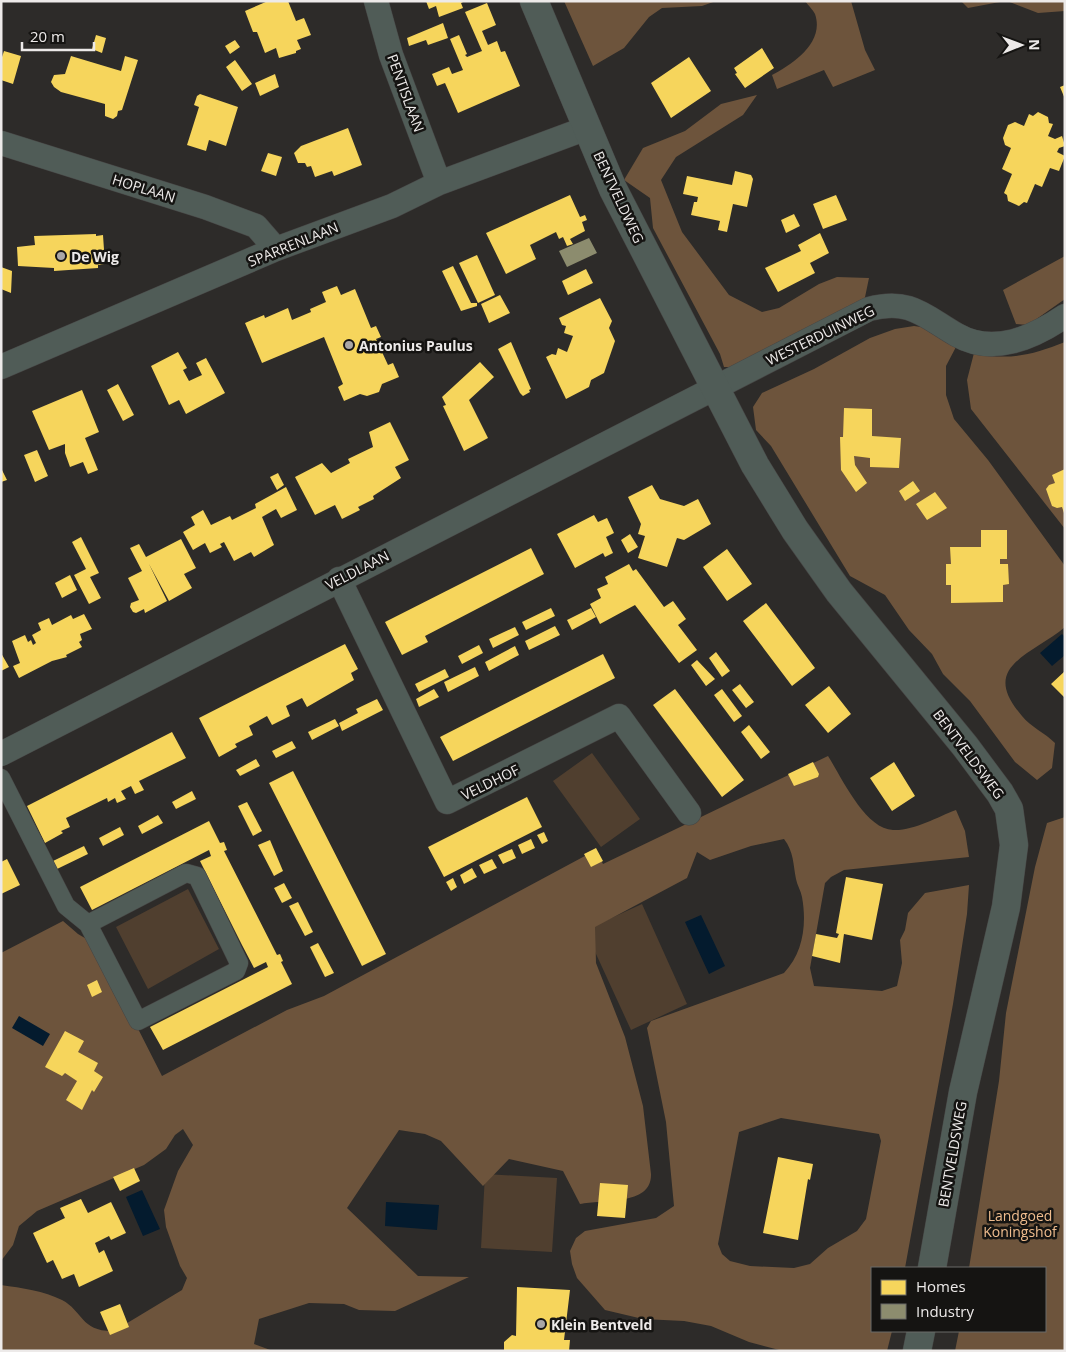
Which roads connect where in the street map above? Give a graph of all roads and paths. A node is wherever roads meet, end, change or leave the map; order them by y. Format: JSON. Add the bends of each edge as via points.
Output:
{"nodes":[{"id":1,"x":376,"y":1,"type":"edge"},
{"id":2,"x":534,"y":1,"type":"edge"},
{"id":3,"x":588,"y":128,"type":"junction"},
{"id":4,"x":1,"y":143,"type":"edge"},
{"id":5,"x":439,"y":183,"type":"junction"},
{"id":6,"x":276,"y":250,"type":"junction"},
{"id":7,"x":1065,"y":316,"type":"edge"},
{"id":8,"x":1,"y":367,"type":"edge"},
{"id":9,"x":714,"y":389,"type":"junction"},
{"id":10,"x":340,"y":579,"type":"junction"},
{"id":11,"x":1,"y":754,"type":"edge"},
{"id":12,"x":1,"y":778,"type":"edge"},
{"id":13,"x":689,"y":813,"type":"dead end"},
{"id":14,"x":88,"y":924,"type":"junction"},
{"id":15,"x":932,"y":1267,"type":"edge"},
{"id":16,"x":921,"y":1332,"type":"edge"},
{"id":17,"x":917,"y":1351,"type":"edge"}],
"edges":[{"from":1,"to":5,"type":"street","name":"PENTISLAAN","via":[[391,55]]},
{"from":2,"to":3,"type":"street","name":"BENTVELDWEG"},
{"from":3,"to":5,"type":"street","name":"SPARRENLAAN"},
{"from":3,"to":9,"type":"street","name":"BENTVELDWEG","via":[[613,189]]},
{"from":4,"to":6,"type":"street","name":"HOPLAAN","via":[[256,226]]},
{"from":5,"to":6,"type":"street","name":"SPARRENLAAN","via":[[392,206]]},
{"from":6,"to":8,"type":"street","name":"SPARRENLAAN"},
{"from":7,"to":9,"type":"street","name":"WESTERDUINWEG","via":[[1042,331],[1002,344],[968,340],[915,309],[883,305]]},
{"from":9,"to":10,"type":"street","name":"VELDLAAN"},
{"from":9,"to":15,"type":"street","name":"BENTVELDSWEG","via":[[755,465],[801,538],[863,622],[965,746],[1009,809],[1014,845],[1006,907],[963,1092]]},
{"from":10,"to":11,"type":"street","name":"VELDLAAN"},
{"from":10,"to":13,"type":"street","name":"VELDHOF","via":[[447,802],[619,716]]},
{"from":12,"to":14,"type":"street","via":[[66,906]]},
{"from":14,"to":14,"type":"street","via":[[138,1021],[236,971],[239,963],[197,876],[186,873]]},
{"from":16,"to":17,"type":"street"}]}
